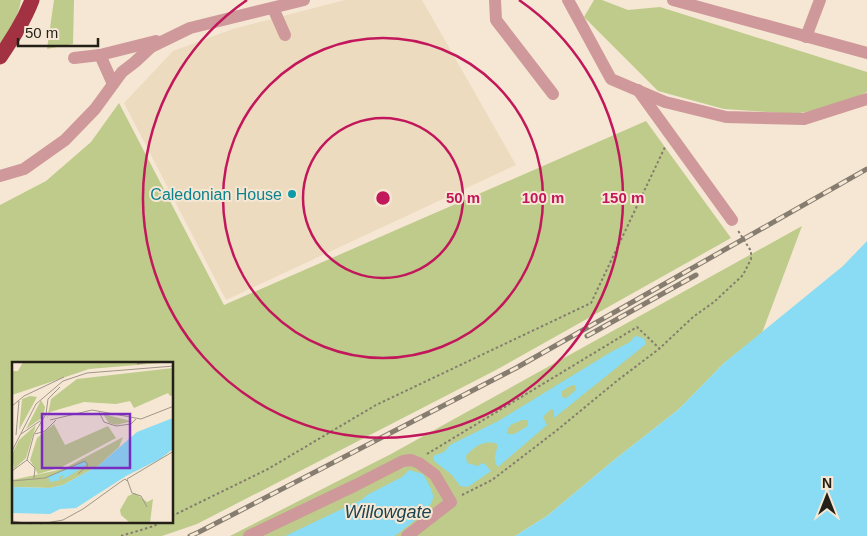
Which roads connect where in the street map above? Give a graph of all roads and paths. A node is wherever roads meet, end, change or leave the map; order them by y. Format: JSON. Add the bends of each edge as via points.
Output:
{"nodes":[{"id":1,"x":24,"y":0,"type":"edge"},
{"id":2,"x":32,"y":0,"type":"edge"},
{"id":3,"x":304,"y":0,"type":"edge"},
{"id":4,"x":495,"y":0,"type":"edge"},
{"id":5,"x":568,"y":0,"type":"edge"},
{"id":6,"x":673,"y":0,"type":"edge"},
{"id":7,"x":820,"y":0,"type":"edge"},
{"id":8,"x":273,"y":8,"type":"junction"},
{"id":9,"x":285,"y":35,"type":"dead end"},
{"id":10,"x":806,"y":37,"type":"junction"},
{"id":11,"x":168,"y":38,"type":"junction"},
{"id":12,"x":0,"y":49,"type":"edge"},
{"id":13,"x":867,"y":53,"type":"edge"},
{"id":14,"x":100,"y":55,"type":"junction"},
{"id":15,"x":0,"y":57,"type":"edge"},
{"id":16,"x":74,"y":58,"type":"dead end"},
{"id":17,"x":113,"y":84,"type":"junction"},
{"id":18,"x":638,"y":90,"type":"junction"},
{"id":19,"x":553,"y":94,"type":"dead end"},
{"id":20,"x":867,"y":99,"type":"edge"},
{"id":21,"x":670,"y":136,"type":"junction"},
{"id":22,"x":0,"y":176,"type":"edge"},
{"id":23,"x":732,"y":220,"type":"joint"},
{"id":24,"x":659,"y":348,"type":"junction"},
{"id":25,"x":414,"y":461,"type":"junction"},
{"id":26,"x":451,"y":502,"type":"junction"},
{"id":27,"x":174,"y":515,"type":"edge"},
{"id":28,"x":158,"y":524,"type":"edge"},
{"id":29,"x":120,"y":536,"type":"edge"},
{"id":30,"x":249,"y":536,"type":"edge"},
{"id":31,"x":407,"y":536,"type":"edge"}],
"edges":[{"from":1,"to":12,"type":"highway","via":[[12,33]]},
{"from":2,"to":15,"type":"highway"},
{"from":3,"to":8,"type":"street"},
{"from":4,"to":19,"type":"street","via":[[496,20]]},
{"from":5,"to":18,"type":"street","via":[[612,78]]},
{"from":6,"to":10,"type":"street"},
{"from":7,"to":10,"type":"street"},
{"from":8,"to":9,"type":"street"},
{"from":8,"to":11,"type":"street","via":[[190,28]]},
{"from":10,"to":13,"type":"street"},
{"from":11,"to":14,"type":"street"},
{"from":11,"to":17,"type":"street","via":[[151,46]]},
{"from":14,"to":16,"type":"street"},
{"from":14,"to":17,"type":"street"},
{"from":17,"to":22,"type":"street","via":[[95,109],[64,140],[24,169]]},
{"from":18,"to":20,"type":"street","via":[[665,102],[726,117],[804,119]]},
{"from":18,"to":21,"type":"street"},
{"from":21,"to":23,"type":"street"},
{"from":21,"to":27,"type":"path","via":[[591,303],[376,405],[268,469]]},
{"from":23,"to":24,"type":"path","via":[[751,251],[743,275]]},
{"from":24,"to":25,"type":"path","via":[[637,327]]},
{"from":24,"to":26,"type":"path","via":[[492,480]]},
{"from":25,"to":26,"type":"street","via":[[436,475]]},
{"from":25,"to":30,"type":"street","via":[[402,461]]},
{"from":26,"to":31,"type":"street"},
{"from":28,"to":29,"type":"path"}]}
